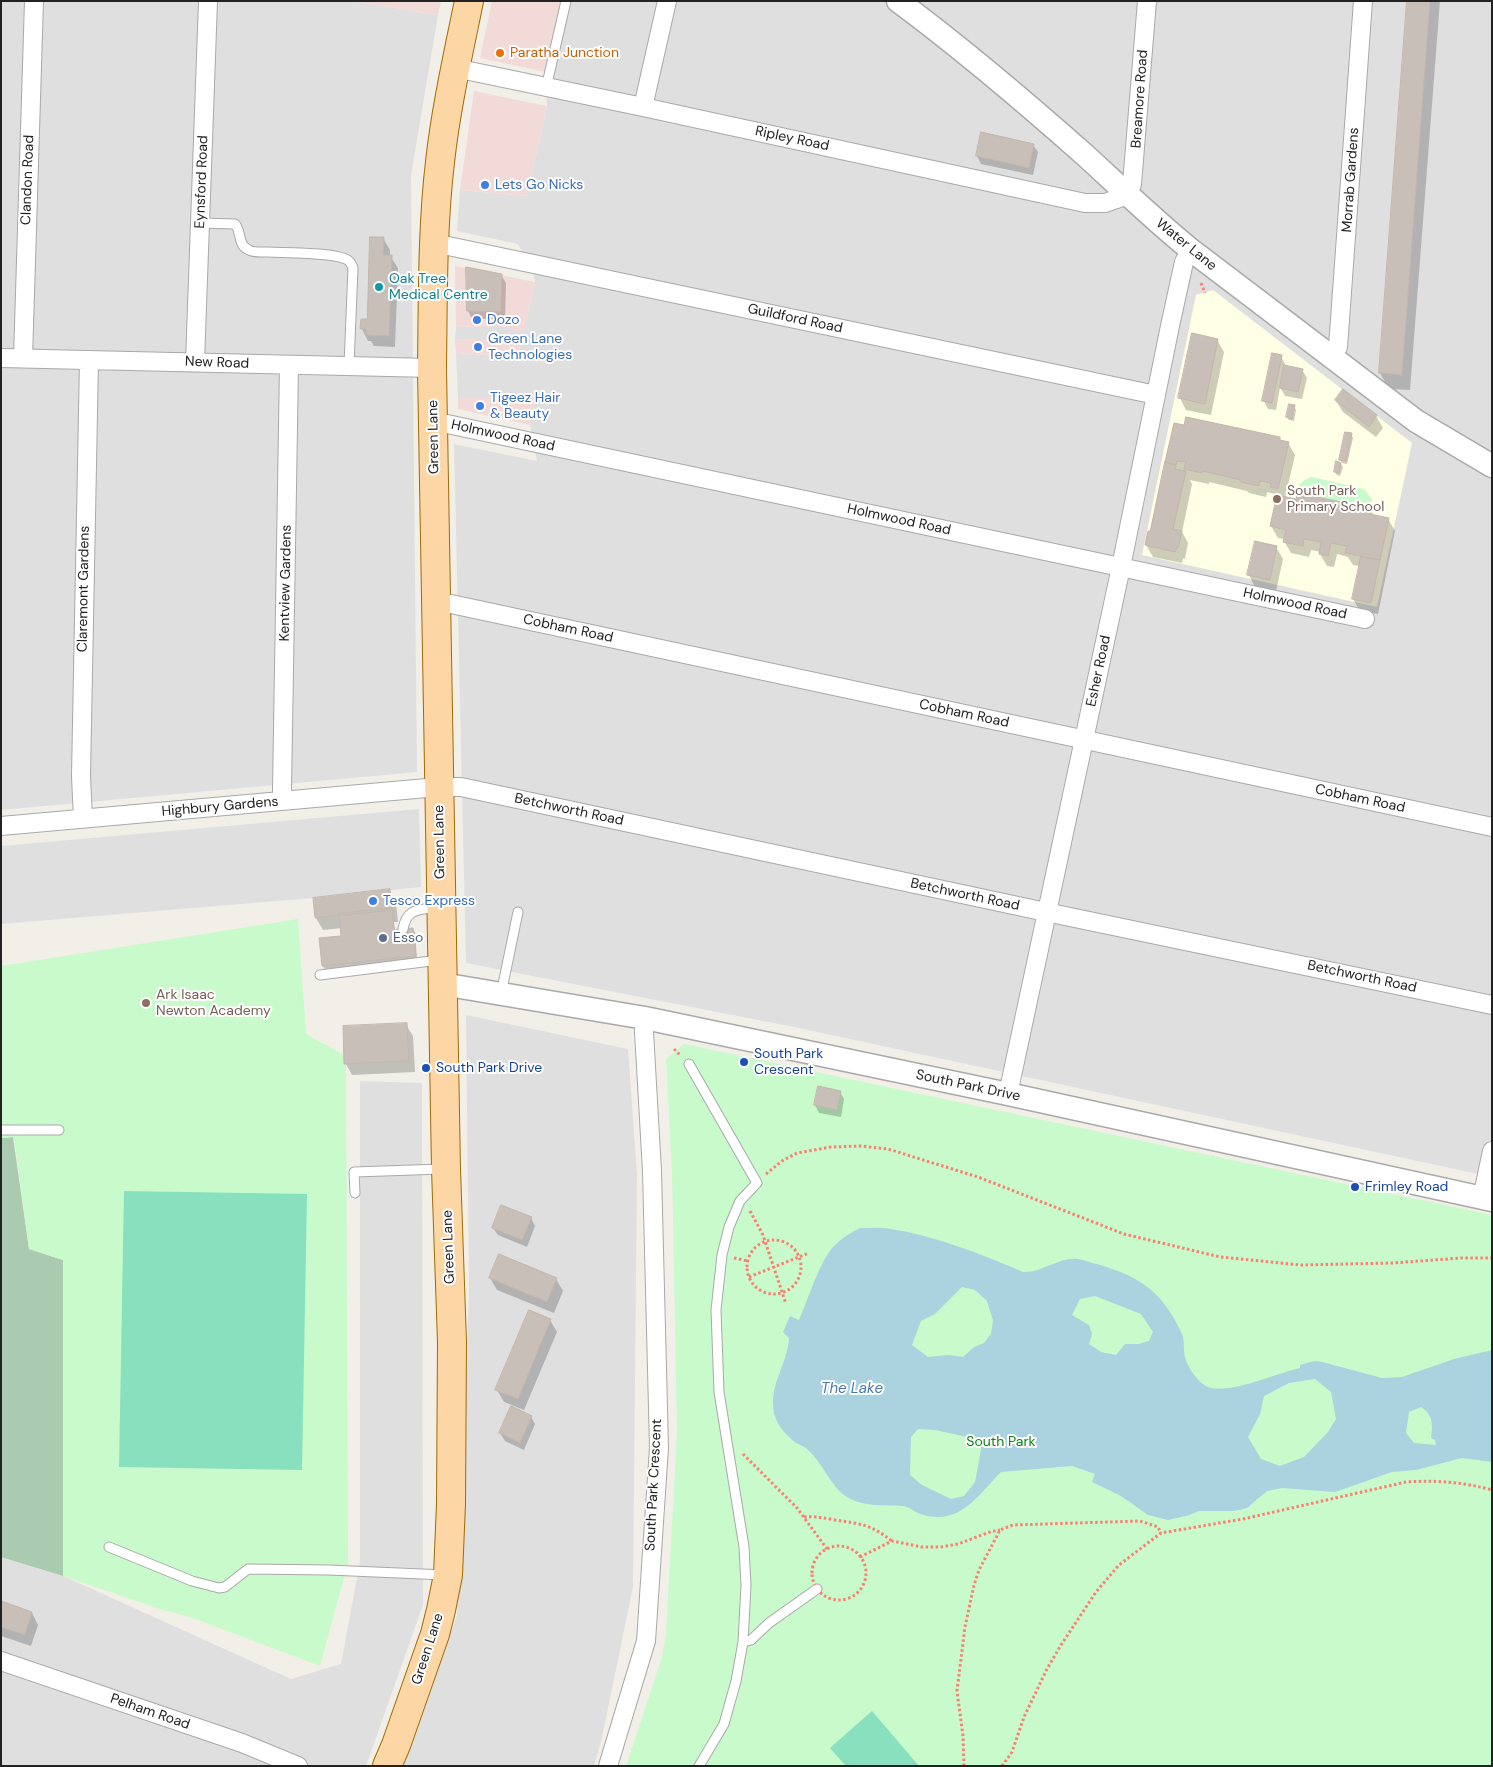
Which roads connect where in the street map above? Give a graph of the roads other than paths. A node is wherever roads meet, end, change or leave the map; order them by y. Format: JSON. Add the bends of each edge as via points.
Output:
{"nodes":[{"id":1,"x":34,"y":1,"type":"edge"},
{"id":2,"x":208,"y":1,"type":"edge"},
{"id":3,"x":468,"y":1,"type":"edge"},
{"id":4,"x":566,"y":1,"type":"edge"},
{"id":5,"x":667,"y":1,"type":"edge"},
{"id":6,"x":898,"y":1,"type":"edge"},
{"id":7,"x":1147,"y":1,"type":"edge"},
{"id":8,"x":1363,"y":1,"type":"edge"},
{"id":9,"x":455,"y":68,"type":"junction"},
{"id":10,"x":546,"y":88,"type":"junction"},
{"id":11,"x":644,"y":107,"type":"junction"},
{"id":12,"x":1128,"y":195,"type":"junction"},
{"id":13,"x":201,"y":223,"type":"junction"},
{"id":14,"x":434,"y":243,"type":"junction"},
{"id":15,"x":1191,"y":250,"type":"junction"},
{"id":16,"x":1332,"y":357,"type":"junction"},
{"id":17,"x":1,"y":358,"type":"edge"},
{"id":18,"x":23,"y":358,"type":"junction"},
{"id":19,"x":89,"y":360,"type":"junction"},
{"id":20,"x":195,"y":362,"type":"junction"},
{"id":21,"x":289,"y":365,"type":"junction"},
{"id":22,"x":349,"y":365,"type":"junction"},
{"id":23,"x":432,"y":368,"type":"junction"},
{"id":24,"x":1156,"y":395,"type":"junction"},
{"id":25,"x":433,"y":421,"type":"junction"},
{"id":26,"x":1492,"y":466,"type":"edge"},
{"id":27,"x":1121,"y":567,"type":"junction"},
{"id":28,"x":437,"y":601,"type":"junction"},
{"id":29,"x":1365,"y":619,"type":"dead end"},
{"id":30,"x":1084,"y":740,"type":"junction"},
{"id":31,"x":438,"y":786,"type":"junction"},
{"id":32,"x":283,"y":801,"type":"junction"},
{"id":33,"x":82,"y":819,"type":"junction"},
{"id":34,"x":1,"y":826,"type":"edge"},
{"id":35,"x":1492,"y":827,"type":"edge"},
{"id":36,"x":441,"y":906,"type":"junction"},
{"id":37,"x":518,"y":912,"type":"dead end"},
{"id":38,"x":1046,"y":912,"type":"junction"},
{"id":39,"x":403,"y":929,"type":"dead end"},
{"id":40,"x":442,"y":972,"type":"junction"},
{"id":41,"x":320,"y":975,"type":"dead end"},
{"id":42,"x":501,"y":994,"type":"junction"},
{"id":43,"x":1492,"y":1005,"type":"edge"},
{"id":44,"x":645,"y":1018,"type":"junction"},
{"id":45,"x":689,"y":1064,"type":"dead end"},
{"id":46,"x":1008,"y":1094,"type":"junction"},
{"id":47,"x":1,"y":1130,"type":"edge"},
{"id":48,"x":59,"y":1130,"type":"dead end"},
{"id":49,"x":1492,"y":1151,"type":"edge"},
{"id":50,"x":446,"y":1169,"type":"junction"},
{"id":51,"x":355,"y":1194,"type":"dead end"},
{"id":52,"x":1487,"y":1199,"type":"edge"},
{"id":53,"x":109,"y":1547,"type":"dead end"},
{"id":54,"x":448,"y":1575,"type":"junction"},
{"id":55,"x":817,"y":1588,"type":"road end"},
{"id":56,"x":743,"y":1642,"type":"junction"},
{"id":57,"x":1,"y":1661,"type":"edge"},
{"id":58,"x":298,"y":1766,"type":"edge"},
{"id":59,"x":387,"y":1766,"type":"edge"},
{"id":60,"x":608,"y":1766,"type":"edge"},
{"id":61,"x":699,"y":1766,"type":"edge"}],
"edges":[{"from":1,"to":18,"type":"street","name":"Clandon Road"},
{"from":2,"to":13,"type":"street","name":"Eynsford Road"},
{"from":3,"to":9,"type":"main road","name":"Green Lane"},
{"from":4,"to":10,"type":"lane"},
{"from":5,"to":11,"type":"street"},
{"from":6,"to":12,"type":"street","name":"Water Lane","via":[[1015,94]]},
{"from":7,"to":12,"type":"street","name":"Breamore Road","via":[[1136,155]]},
{"from":8,"to":16,"type":"street","name":"Morrab Gardens","via":[[1338,347]]},
{"from":9,"to":10,"type":"street","name":"Ripley Road"},
{"from":9,"to":14,"type":"main road","name":"Green Lane","via":[[440,162]]},
{"from":10,"to":11,"type":"street","name":"Ripley Road"},
{"from":11,"to":12,"type":"street","name":"Ripley Road","via":[[1085,203],[1105,203]]},
{"from":12,"to":15,"type":"street","name":"Water Lane"},
{"from":13,"to":20,"type":"street","name":"Eynsford Road"},
{"from":13,"to":22,"type":"lane","via":[[235,224],[241,243],[250,251],[320,254],[345,258],[350,262],[353,268]]},
{"from":14,"to":23,"type":"main road","name":"Green Lane"},
{"from":14,"to":24,"type":"street","name":"Guildford Road"},
{"from":15,"to":16,"type":"street","name":"Water Lane"},
{"from":15,"to":24,"type":"street","name":"Esher Road","via":[[1184,262]]},
{"from":16,"to":26,"type":"street","name":"Water Lane","via":[[1416,421]]},
{"from":17,"to":18,"type":"street","name":"New Road"},
{"from":18,"to":19,"type":"street","name":"New Road"},
{"from":19,"to":20,"type":"street","name":"New Road"},
{"from":19,"to":33,"type":"street","name":"Claremont Gardens"},
{"from":20,"to":21,"type":"street","name":"New Road"},
{"from":21,"to":22,"type":"street","name":"New Road"},
{"from":21,"to":32,"type":"street","name":"Kentview Gardens"},
{"from":22,"to":23,"type":"street","name":"New Road"},
{"from":23,"to":25,"type":"main road","name":"Green Lane"},
{"from":24,"to":27,"type":"street","name":"Esher Road"},
{"from":25,"to":27,"type":"street","name":"Holmwood Road"},
{"from":25,"to":28,"type":"main road","name":"Green Lane"},
{"from":27,"to":29,"type":"street","name":"Holmwood Road"},
{"from":27,"to":30,"type":"street","name":"Esher Road"},
{"from":28,"to":30,"type":"street","name":"Cobham Road"},
{"from":28,"to":31,"type":"main road","name":"Green Lane"},
{"from":30,"to":35,"type":"street","name":"Cobham Road"},
{"from":30,"to":38,"type":"street","name":"Esher Road"},
{"from":31,"to":32,"type":"street","name":"Highbury Gardens"},
{"from":31,"to":36,"type":"main road","name":"Green Lane"},
{"from":31,"to":38,"type":"street","name":"Betchworth Road","via":[[461,786]]},
{"from":32,"to":33,"type":"street","name":"Highbury Gardens"},
{"from":33,"to":34,"type":"street","name":"Highbury Gardens"},
{"from":36,"to":39,"type":"lane","via":[[414,910],[408,914]]},
{"from":36,"to":40,"type":"main road","name":"Green Lane"},
{"from":37,"to":42,"type":"lane"},
{"from":38,"to":43,"type":"street","name":"Betchworth Road"},
{"from":38,"to":46,"type":"street","name":"Esher Road"},
{"from":40,"to":41,"type":"lane","via":[[406,960]]},
{"from":40,"to":42,"type":"street","name":"South Park Drive"},
{"from":40,"to":50,"type":"main road","name":"Green Lane"},
{"from":42,"to":44,"type":"street","name":"South Park Drive"},
{"from":44,"to":46,"type":"street","name":"South Park Drive"},
{"from":44,"to":60,"type":"street","name":"South Park Crescent","via":[[659,1448],[646,1641]]},
{"from":45,"to":56,"type":"lane","via":[[757,1183],[740,1202],[729,1227],[722,1255],[716,1310],[719,1392],[744,1547]]},
{"from":46,"to":52,"type":"street","name":"South Park Drive"},
{"from":47,"to":48,"type":"lane"},
{"from":49,"to":52,"type":"street"},
{"from":50,"to":51,"type":"lane","via":[[354,1172]]},
{"from":50,"to":54,"type":"main road","name":"Green Lane","via":[[452,1342]]},
{"from":53,"to":54,"type":"lane","via":[[192,1581],[219,1588],[225,1588],[248,1569]]},
{"from":54,"to":59,"type":"main road","name":"Green Lane","via":[[435,1634]]},
{"from":55,"to":56,"type":"lane","via":[[751,1640]]},
{"from":56,"to":61,"type":"lane","via":[[724,1724]]},
{"from":57,"to":58,"type":"street","name":"Pelham Road","via":[[242,1743]]}]}
